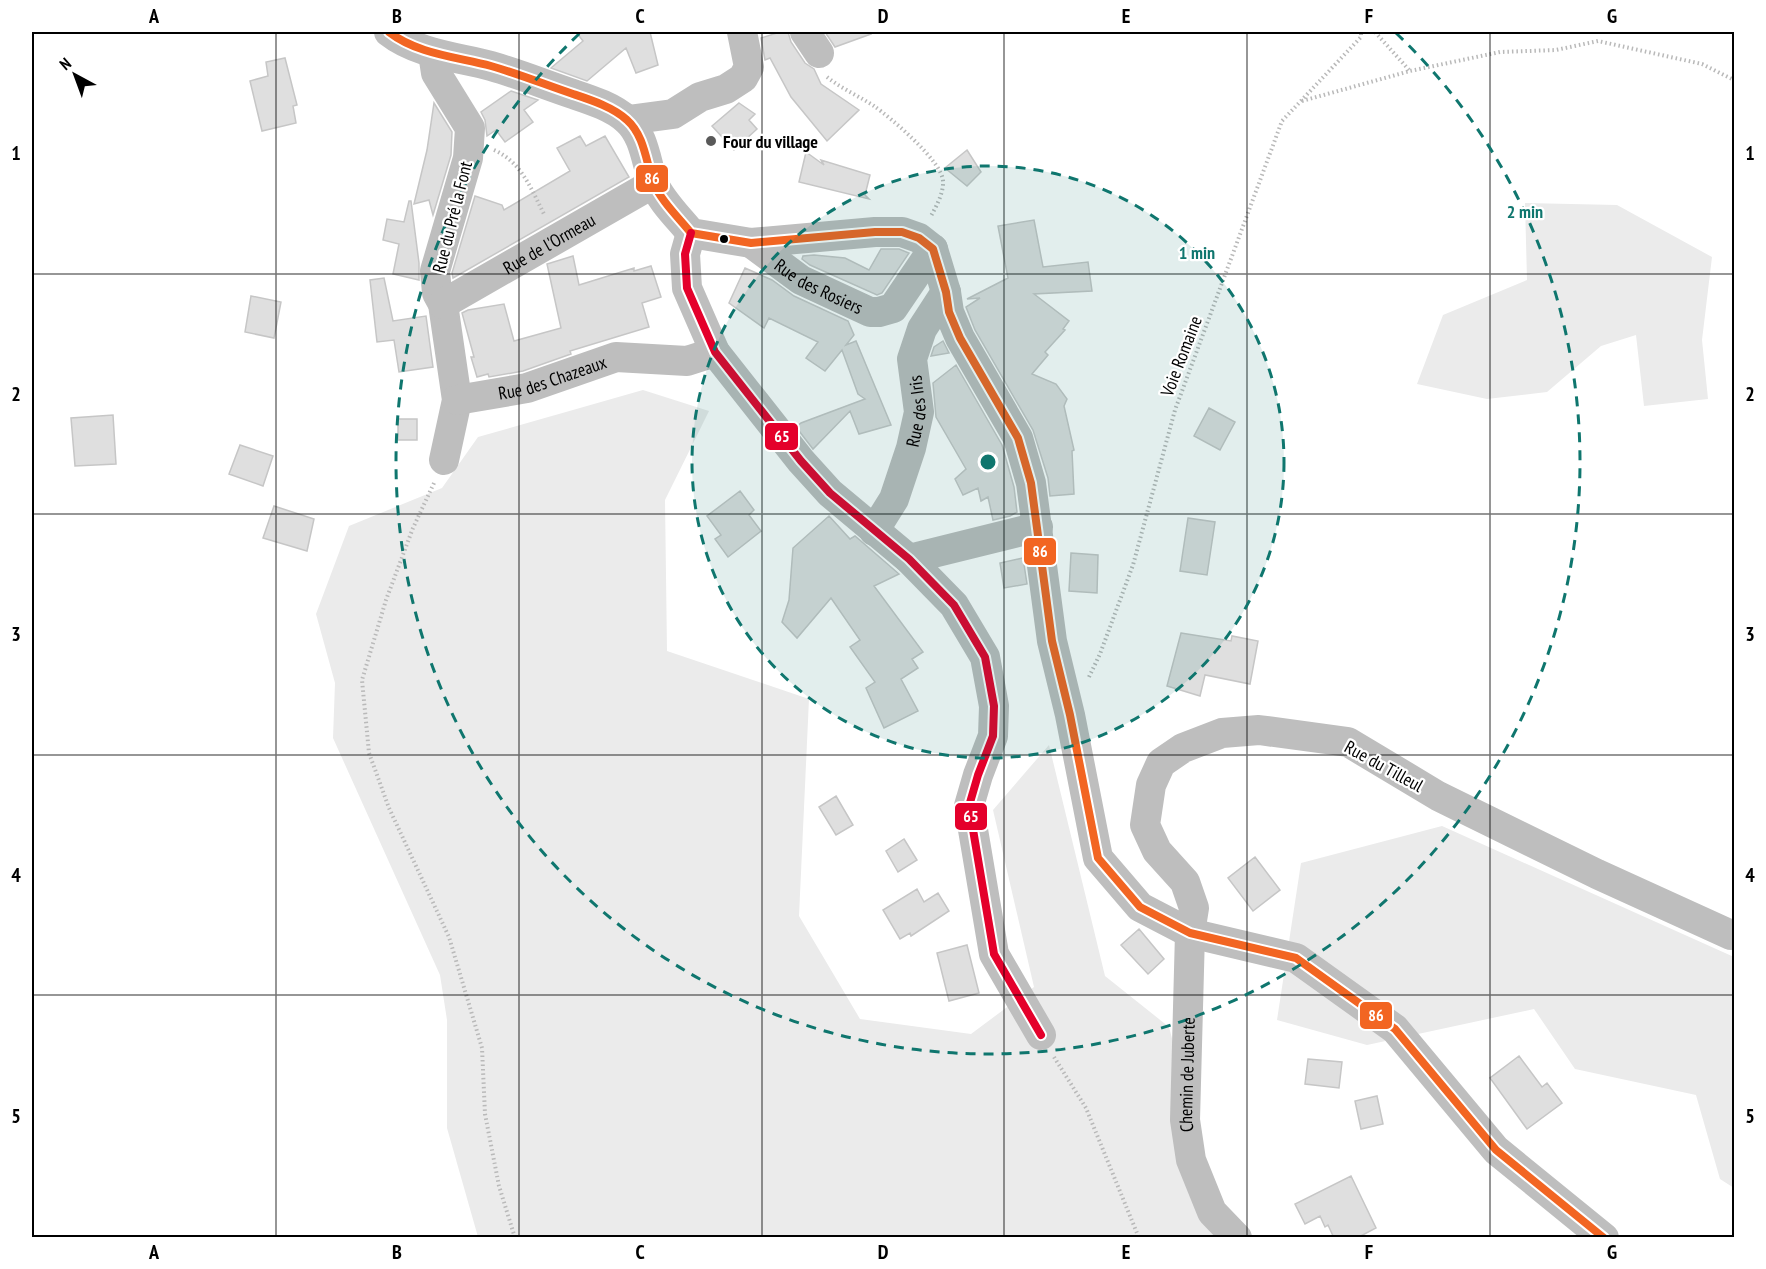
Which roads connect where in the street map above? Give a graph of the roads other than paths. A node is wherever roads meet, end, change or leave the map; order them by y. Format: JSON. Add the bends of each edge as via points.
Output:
{"nodes":[{"id":1,"x":388,"y":32,"type":"edge"},
{"id":2,"x":742,"y":32,"type":"edge"},
{"id":3,"x":433,"y":53,"type":"junction"},
{"id":4,"x":673,"y":114,"type":"junction"},
{"id":5,"x":628,"y":120,"type":"junction"},
{"id":6,"x":651,"y":174,"type":"junction"},
{"id":7,"x":692,"y":233,"type":"junction"},
{"id":8,"x":751,"y":243,"type":"junction"},
{"id":9,"x":926,"y":243,"type":"junction"},
{"id":10,"x":946,"y":292,"type":"junction"},
{"id":11,"x":442,"y":304,"type":"junction"},
{"id":12,"x":715,"y":352,"type":"junction"},
{"id":13,"x":457,"y":400,"type":"junction"},
{"id":14,"x":444,"y":460,"type":"road end"},
{"id":15,"x":1038,"y":527,"type":"junction"},
{"id":16,"x":874,"y":531,"type":"junction"},
{"id":17,"x":909,"y":559,"type":"junction"},
{"id":18,"x":1190,"y":933,"type":"junction"},
{"id":19,"x":1734,"y":934,"type":"edge"},
{"id":20,"x":1041,"y":1035,"type":"road end"},
{"id":21,"x":1237,"y":1238,"type":"edge"},
{"id":22,"x":1604,"y":1238,"type":"edge"}],
"edges":[{"from":1,"to":3,"type":"street","via":[[400,41]]},
{"from":2,"to":4,"type":"street","via":[[749,67],[743,78]]},
{"from":3,"to":5,"type":"street","via":[[493,67],[595,102]]},
{"from":3,"to":11,"type":"street","name":"Rue du Pré la Font","via":[[436,73],[470,128],[468,158],[435,271]]},
{"from":4,"to":5,"type":"street"},
{"from":4,"to":6,"type":"street"},
{"from":5,"to":6,"type":"street","via":[[640,139]]},
{"from":6,"to":7,"type":"street","via":[[667,204]]},
{"from":6,"to":11,"type":"street","name":"Rue de l'Ormeau","via":[[556,238]]},
{"from":7,"to":8,"type":"street"},
{"from":7,"to":12,"type":"street","via":[[685,254],[687,288]]},
{"from":8,"to":9,"type":"street","via":[[902,232]]},
{"from":8,"to":9,"type":"street","name":"Rue des Rosiers","via":[[801,280],[870,312],[893,308]]},
{"from":9,"to":10,"type":"street"},
{"from":10,"to":15,"type":"street","via":[[960,338],[1018,438]]},
{"from":10,"to":16,"type":"street","name":"Rue des Iris","via":[[922,330],[912,359],[919,412],[894,499]]},
{"from":11,"to":13,"type":"street","name":"Rue du Pré la Font"},
{"from":12,"to":13,"type":"street","name":"Rue des Chazeaux","via":[[687,361],[616,357],[527,388]]},
{"from":12,"to":16,"type":"street","via":[[801,461]]},
{"from":13,"to":14,"type":"street","name":"Rue du Pré la Font"},
{"from":15,"to":17,"type":"street"},
{"from":15,"to":18,"type":"street","via":[[1052,642],[1098,858],[1140,908]]},
{"from":16,"to":17,"type":"street"},
{"from":17,"to":20,"type":"street","via":[[954,605],[985,657],[994,706],[993,735],[969,806],[994,954]]},
{"from":18,"to":19,"type":"street","name":"Rue du Tilleul","via":[[1194,908],[1185,882],[1157,851],[1145,825],[1151,785],[1161,763],[1183,748],[1222,733],[1259,730],[1348,742],[1438,796],[1598,874]]},
{"from":18,"to":21,"type":"street","name":"Chemin de Juberte","via":[[1186,1130],[1191,1160],[1212,1212]]},
{"from":18,"to":22,"type":"street","via":[[1296,958],[1395,1029],[1496,1150]]}]}
